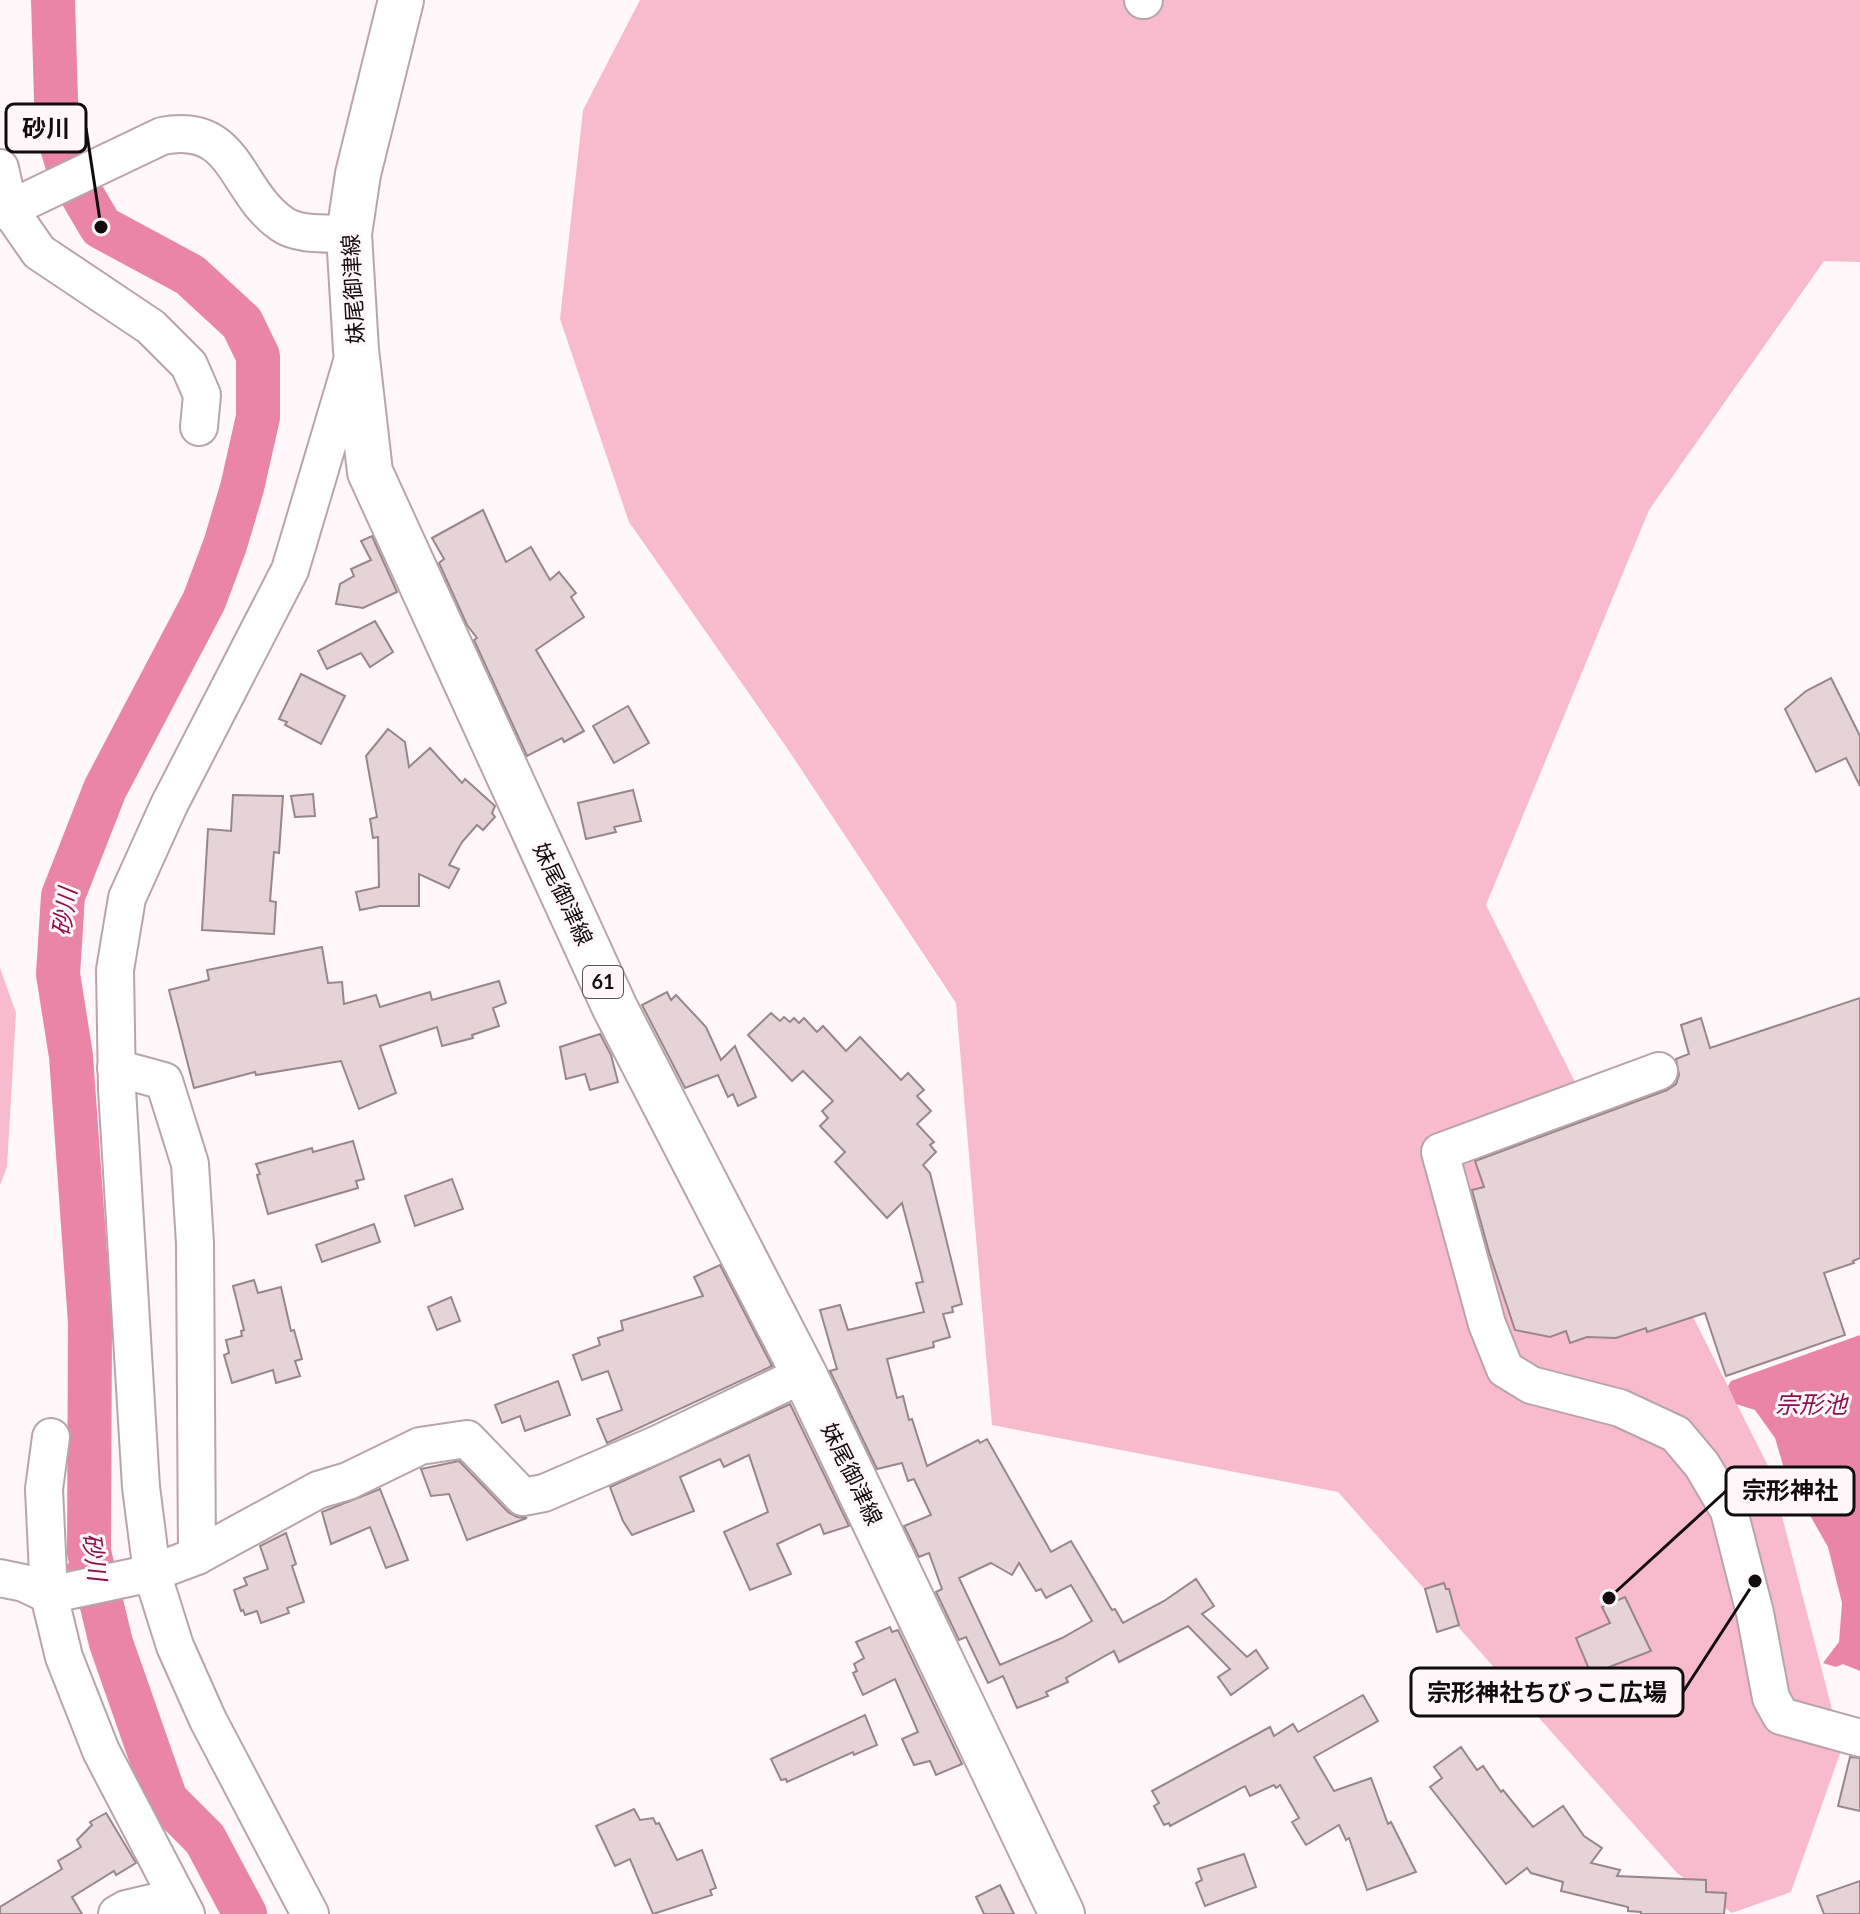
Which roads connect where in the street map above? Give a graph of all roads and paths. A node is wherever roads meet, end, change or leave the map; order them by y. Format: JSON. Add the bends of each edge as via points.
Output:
{"nodes":[{"id":1,"x":401,"y":0,"type":"edge"},
{"id":2,"x":0,"y":168,"type":"edge"},
{"id":3,"x":10,"y":207,"type":"edge"},
{"id":4,"x":349,"y":234,"type":"junction"},
{"id":5,"x":356,"y":350,"type":"junction"},
{"id":6,"x":199,"y":427,"type":"dead end"},
{"id":7,"x":116,"y":1068,"type":"junction"},
{"id":8,"x":1659,"y":1071,"type":"dead end"},
{"id":9,"x":804,"y":1374,"type":"junction"},
{"id":10,"x":51,"y":1437,"type":"dead end"},
{"id":11,"x":197,"y":1556,"type":"junction"},
{"id":12,"x":144,"y":1575,"type":"junction"},
{"id":13,"x":0,"y":1578,"type":"edge"},
{"id":14,"x":50,"y":1582,"type":"junction"},
{"id":15,"x":1860,"y":1738,"type":"edge"},
{"id":16,"x":182,"y":1905,"type":"edge"},
{"id":17,"x":117,"y":1914,"type":"edge"},
{"id":18,"x":310,"y":1914,"type":"edge"},
{"id":19,"x":1062,"y":1914,"type":"edge"}],
"edges":[{"from":1,"to":4,"type":"main road","name":"妹尾御津線","number":"61","via":[[358,174]]},
{"from":2,"to":3,"type":"street"},
{"from":3,"to":4,"type":"street","via":[[181,132],[216,144],[283,225]]},
{"from":3,"to":6,"type":"street","via":[[39,252],[151,327],[189,365],[202,395]]},
{"from":4,"to":5,"type":"main road","name":"妹尾御津線","number":"61"},
{"from":5,"to":7,"type":"street","via":[[290,570],[127,898],[115,970]]},
{"from":5,"to":9,"type":"main road","name":"妹尾御津線","number":"61","via":[[370,472],[615,1008]]},
{"from":7,"to":11,"type":"street","via":[[164,1081],[190,1164]]},
{"from":7,"to":12,"type":"street"},
{"from":8,"to":15,"type":"street","via":[[1440,1152],[1487,1324],[1505,1369],[1531,1385],[1620,1408],[1676,1434],[1729,1511],[1771,1698],[1781,1716]]},
{"from":9,"to":11,"type":"street","via":[[660,1443],[523,1497],[467,1439],[420,1446],[318,1490]]},
{"from":9,"to":19,"type":"main road","name":"妹尾御津線","number":"61"},
{"from":10,"to":14,"type":"street","via":[[44,1489]]},
{"from":11,"to":12,"type":"street"},
{"from":12,"to":14,"type":"street"},
{"from":12,"to":18,"type":"street","via":[[208,1720]]},
{"from":13,"to":14,"type":"street"},
{"from":14,"to":16,"type":"street","via":[[64,1657],[101,1751]]},
{"from":16,"to":17,"type":"street"}]}
